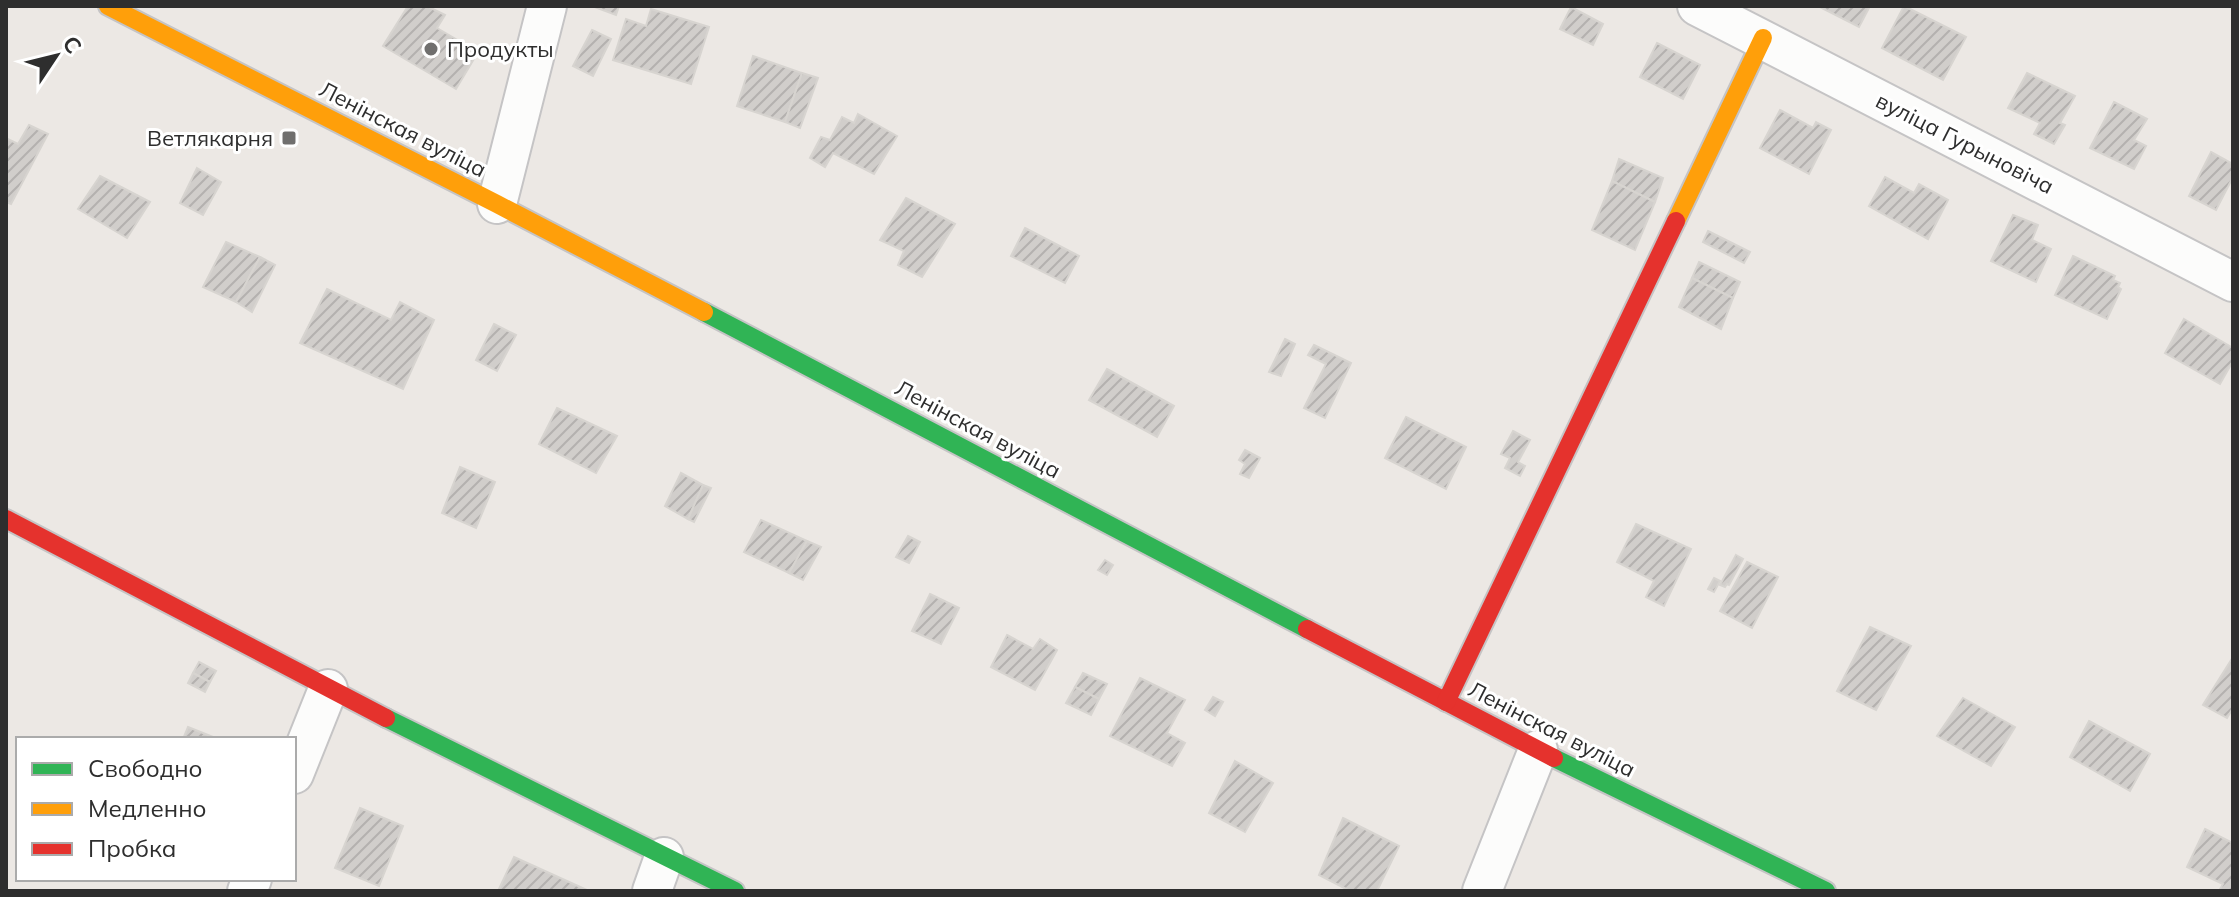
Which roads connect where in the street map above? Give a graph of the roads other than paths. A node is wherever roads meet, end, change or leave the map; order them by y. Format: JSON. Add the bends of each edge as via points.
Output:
{"nodes":[{"id":1,"x":108,"y":6,"type":"edge"},
{"id":2,"x":547,"y":6,"type":"edge"},
{"id":3,"x":1697,"y":6,"type":"edge"},
{"id":4,"x":1763,"y":38,"type":"junction"},
{"id":5,"x":497,"y":204,"type":"junction"},
{"id":6,"x":2233,"y":282,"type":"edge"},
{"id":7,"x":6,"y":519,"type":"edge"},
{"id":8,"x":328,"y":689,"type":"junction"},
{"id":9,"x":1446,"y":702,"type":"junction"},
{"id":10,"x":1538,"y":750,"type":"junction"},
{"id":11,"x":296,"y":769,"type":"edge"},
{"id":12,"x":658,"y":874,"type":"edge"},
{"id":13,"x":735,"y":891,"type":"edge"},
{"id":14,"x":1482,"y":891,"type":"edge"},
{"id":15,"x":1826,"y":891,"type":"edge"}],
"edges":[{"from":1,"to":5,"type":"main road","name":"Ленінская вуліца"},
{"from":2,"to":5,"type":"street"},
{"from":3,"to":4,"type":"street","name":"вуліца Гурыновіча"},
{"from":4,"to":6,"type":"street","name":"вуліца Гурыновіча"},
{"from":4,"to":9,"type":"main road"},
{"from":5,"to":9,"type":"main road","name":"Ленінская вуліца"},
{"from":7,"to":8,"type":"main road"},
{"from":8,"to":11,"type":"street"},
{"from":8,"to":12,"type":"main road"},
{"from":9,"to":10,"type":"main road","name":"Ленінская вуліца"},
{"from":10,"to":14,"type":"street"},
{"from":10,"to":15,"type":"main road","name":"Ленінская вуліца"},
{"from":12,"to":13,"type":"main road"}]}
